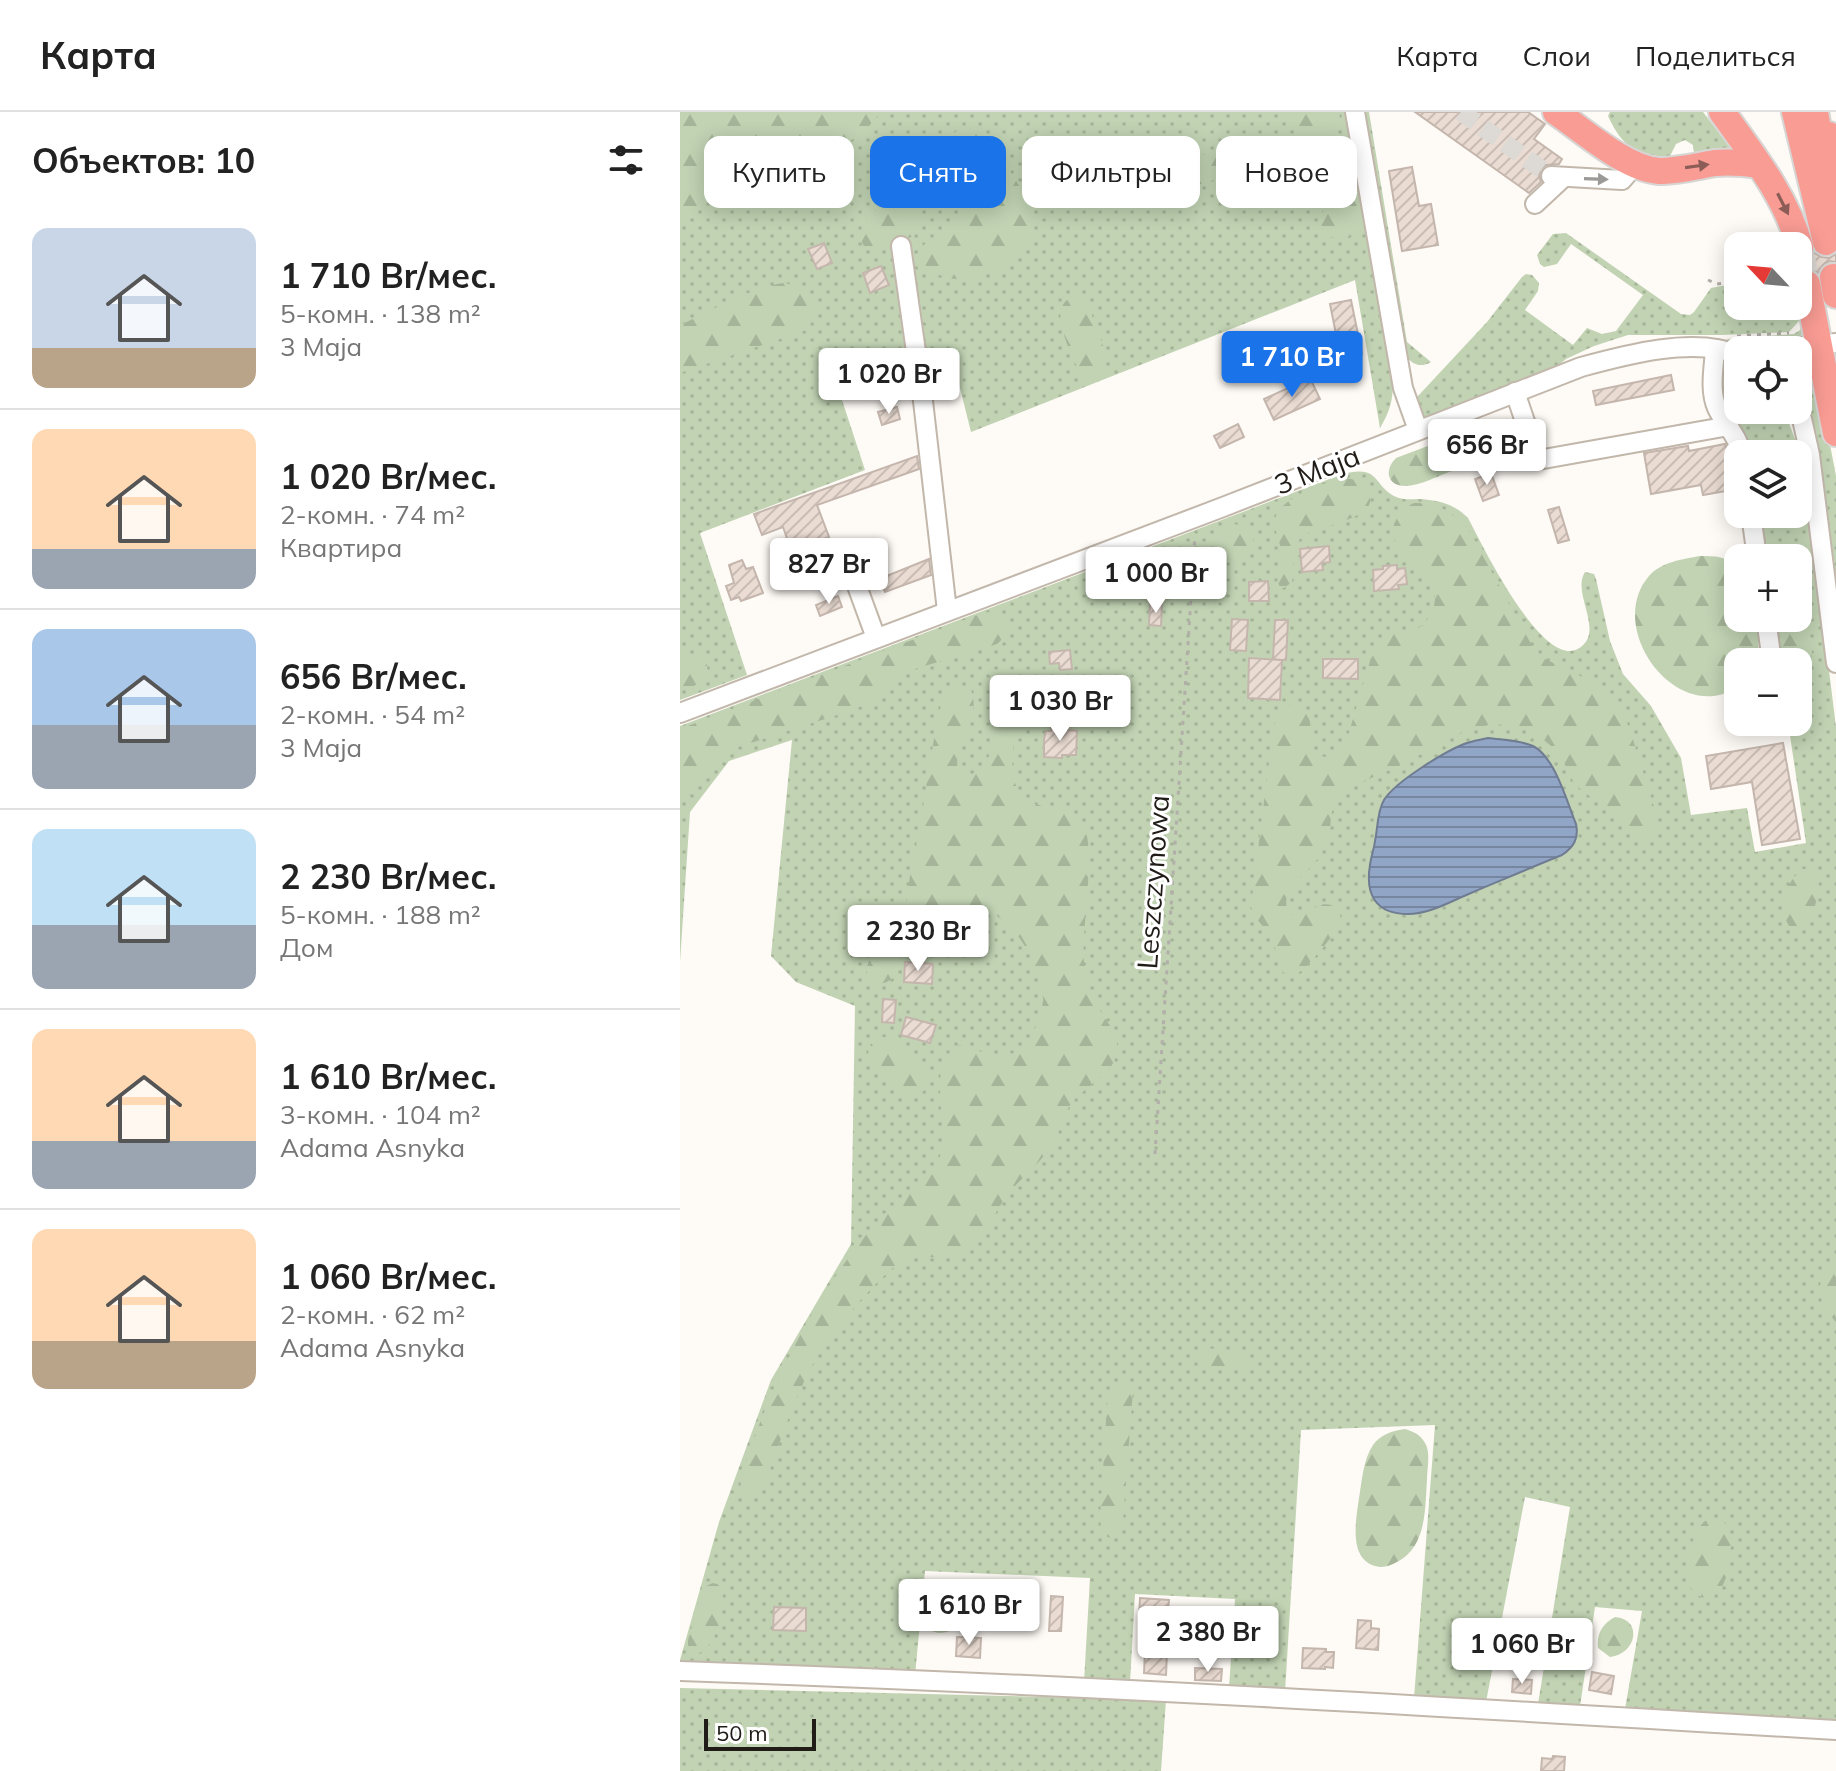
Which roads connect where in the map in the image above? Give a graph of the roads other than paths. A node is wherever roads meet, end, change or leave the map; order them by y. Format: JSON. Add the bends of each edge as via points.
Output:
{"nodes":[{"id":1,"x":1355,"y":112,"type":"edge"},
{"id":2,"x":1722,"y":112,"type":"edge"},
{"id":3,"x":1795,"y":112,"type":"edge"},
{"id":4,"x":1815,"y":112,"type":"edge"},
{"id":5,"x":1826,"y":112,"type":"edge"},
{"id":6,"x":1578,"y":120,"type":"edge"},
{"id":7,"x":1635,"y":165,"type":"junction"},
{"id":8,"x":1759,"y":165,"type":"junction"},
{"id":9,"x":1836,"y":178,"type":"edge"},
{"id":10,"x":1535,"y":204,"type":"dead end"},
{"id":11,"x":1836,"y":210,"type":"edge"},
{"id":12,"x":1796,"y":232,"type":"edge"},
{"id":13,"x":901,"y":246,"type":"dead end"},
{"id":14,"x":1715,"y":349,"type":"junction"},
{"id":15,"x":1812,"y":350,"type":"edge"},
{"id":16,"x":1724,"y":351,"type":"edge"},
{"id":17,"x":1515,"y":392,"type":"junction"},
{"id":18,"x":1803,"y":424,"type":"edge"},
{"id":19,"x":1729,"y":426,"type":"junction"},
{"id":20,"x":1418,"y":430,"type":"junction"},
{"id":21,"x":1836,"y":433,"type":"edge"},
{"id":22,"x":1736,"y":440,"type":"edge"},
{"id":23,"x":857,"y":586,"type":"dead end"},
{"id":24,"x":947,"y":611,"type":"junction"},
{"id":25,"x":876,"y":638,"type":"junction"},
{"id":26,"x":1836,"y":663,"type":"edge"},
{"id":27,"x":680,"y":713,"type":"edge"},
{"id":28,"x":680,"y":1671,"type":"edge"},
{"id":29,"x":1836,"y":1730,"type":"edge"}],
"edges":[{"from":1,"to":20,"type":"street","via":[[1403,388]]},
{"from":2,"to":8,"type":"highway"},
{"from":3,"to":11,"type":"highway","via":[[1826,242]]},
{"from":4,"to":11,"type":"highway"},
{"from":5,"to":11,"type":"highway"},
{"from":6,"to":7,"type":"highway"},
{"from":7,"to":8,"type":"highway","one_way":true,"via":[[1660,171],[1718,163]]},
{"from":10,"to":7,"type":"street","one_way":true,"via":[[1557,176],[1622,180]]},
{"from":8,"to":12,"type":"highway","one_way":true},
{"from":9,"to":11,"type":"highway"},
{"from":13,"to":24,"type":"street"},
{"from":14,"to":16,"type":"street","name":"3 Maja"},
{"from":14,"to":17,"type":"street","name":"3 Maja","via":[[1641,352]]},
{"from":14,"to":19,"type":"street","via":[[1714,398]]},
{"from":15,"to":21,"type":"highway"},
{"from":17,"to":19,"type":"street","via":[[1538,460]]},
{"from":17,"to":20,"type":"street","name":"3 Maja"},
{"from":18,"to":26,"type":"street"},
{"from":19,"to":22,"type":"street"},
{"from":20,"to":24,"type":"street","name":"3 Maja"},
{"from":23,"to":25,"type":"street"},
{"from":24,"to":25,"type":"street","name":"3 Maja"},
{"from":25,"to":27,"type":"street","name":"3 Maja"},
{"from":28,"to":29,"type":"street"}]}
